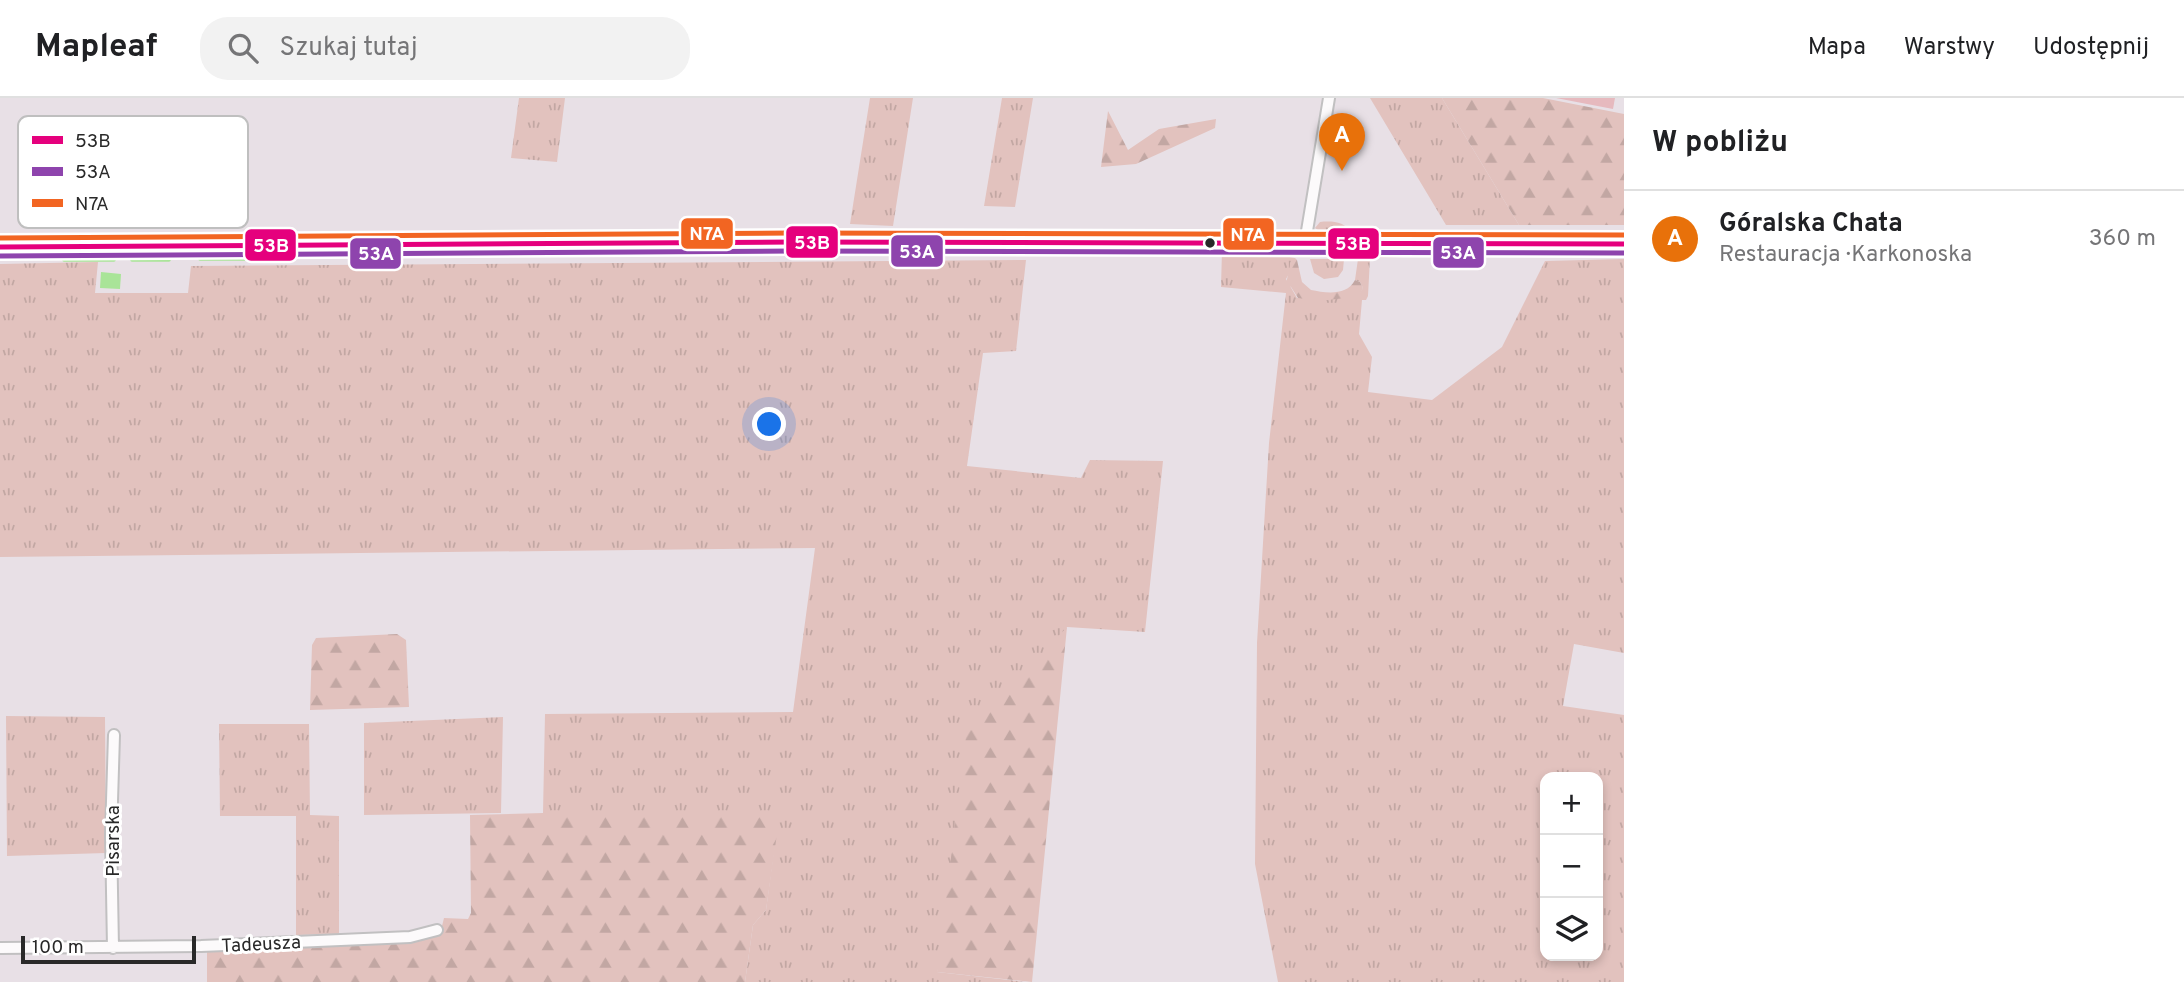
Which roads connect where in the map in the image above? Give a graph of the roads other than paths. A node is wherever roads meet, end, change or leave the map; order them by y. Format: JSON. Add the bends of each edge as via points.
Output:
{"nodes":[{"id":1,"x":1329,"y":98,"type":"edge"},
{"id":2,"x":1305,"y":243,"type":"junction"},
{"id":3,"x":1624,"y":244,"type":"edge"},
{"id":4,"x":0,"y":247,"type":"edge"},
{"id":5,"x":114,"y":735,"type":"dead end"},
{"id":6,"x":437,"y":930,"type":"dead end"},
{"id":7,"x":0,"y":948,"type":"edge"},
{"id":8,"x":113,"y":948,"type":"junction"}],
"edges":[{"from":1,"to":2,"type":"street"},
{"from":2,"to":3,"type":"main road"},
{"from":2,"to":4,"type":"main road"},
{"from":5,"to":8,"type":"street","name":"Pisarska"},
{"from":6,"to":8,"type":"street","name":"Tadeusza","via":[[410,937]]},
{"from":7,"to":8,"type":"street","name":"Tadeusza"}]}
